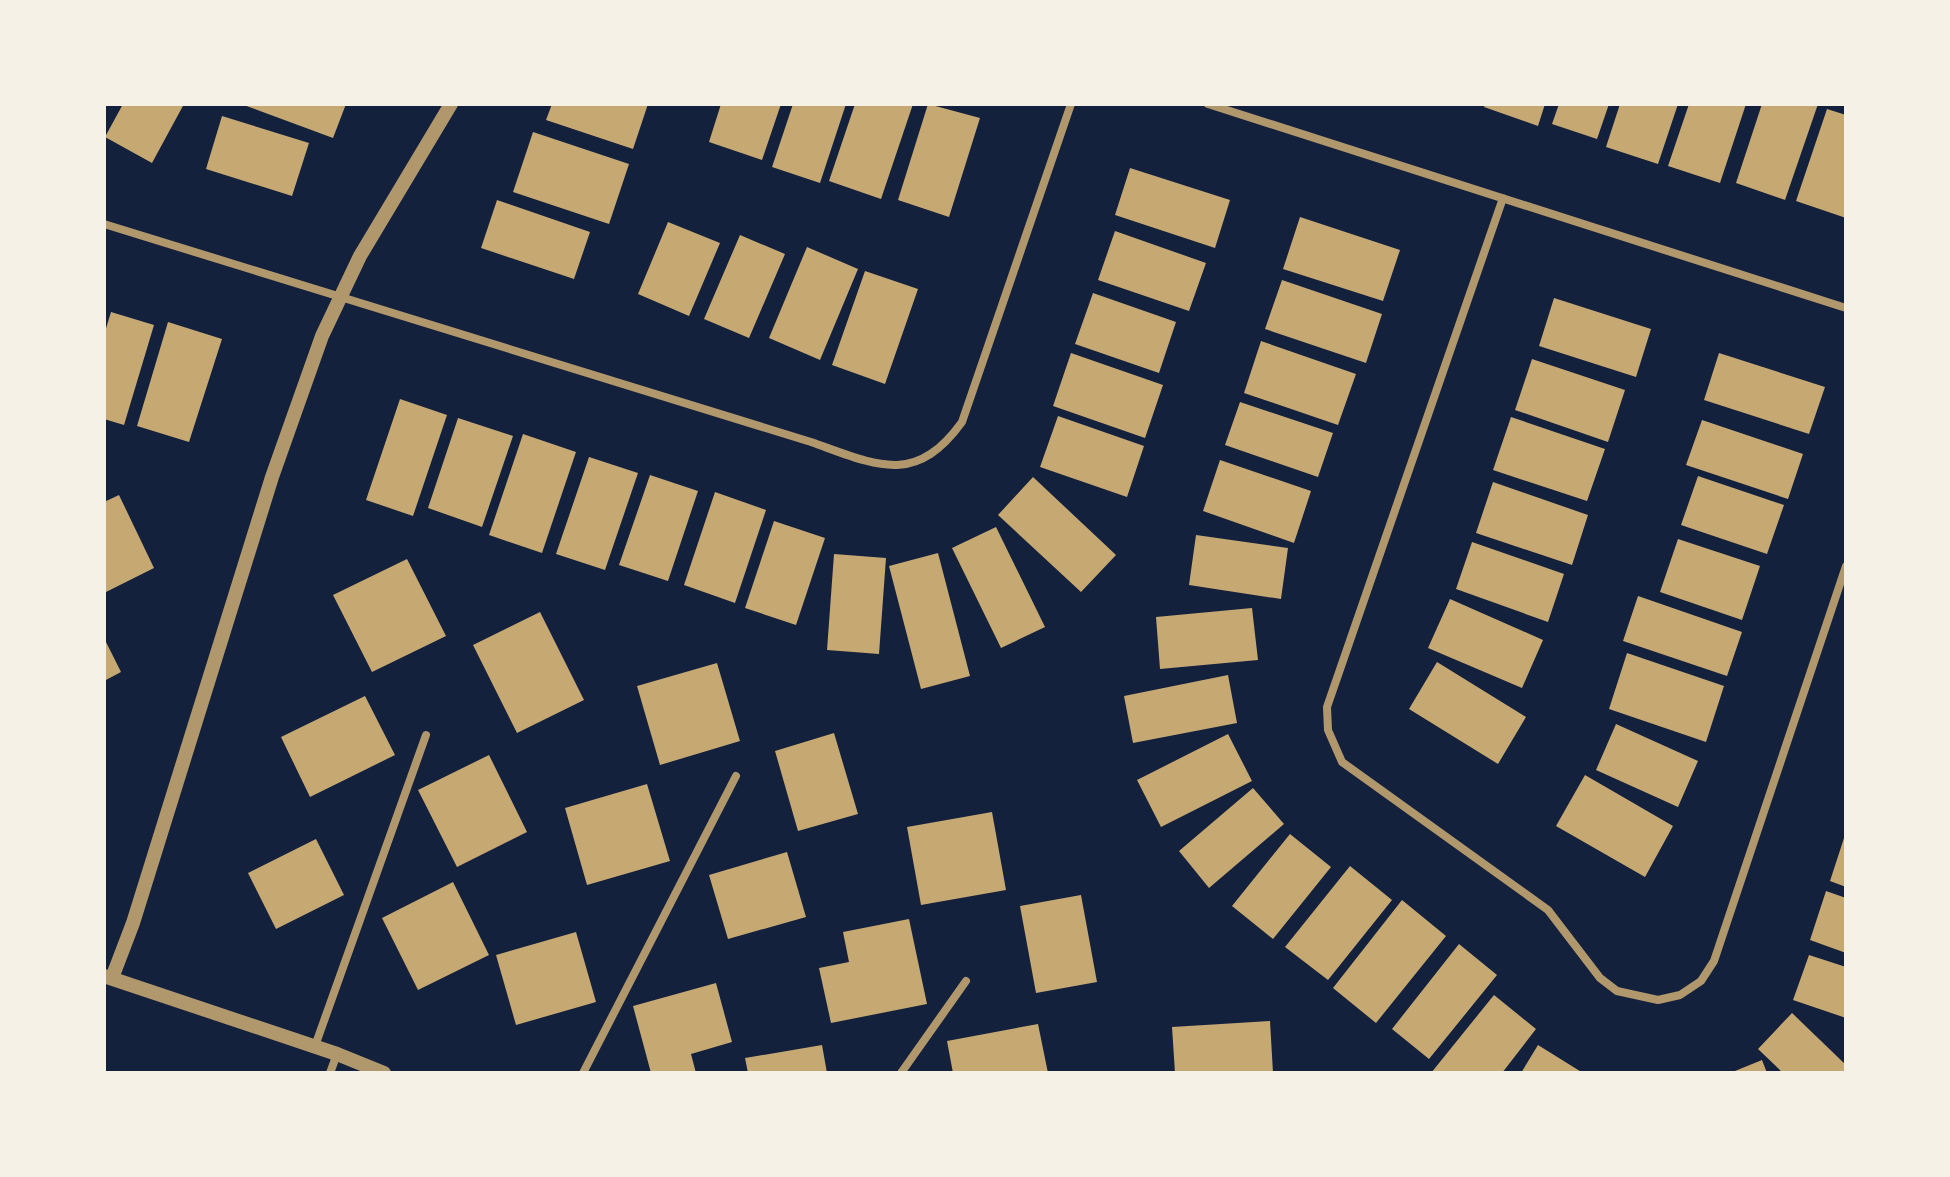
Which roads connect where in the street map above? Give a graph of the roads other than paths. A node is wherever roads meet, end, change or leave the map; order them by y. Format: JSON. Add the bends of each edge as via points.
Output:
{"nodes":[{"id":1,"x":451,"y":104,"type":"edge"},
{"id":2,"x":1071,"y":104,"type":"edge"},
{"id":3,"x":1208,"y":104,"type":"edge"},
{"id":4,"x":1503,"y":198,"type":"junction"},
{"id":5,"x":104,"y":224,"type":"edge"},
{"id":6,"x":340,"y":296,"type":"junction"},
{"id":7,"x":1846,"y":308,"type":"edge"},
{"id":8,"x":1846,"y":566,"type":"edge"},
{"id":9,"x":426,"y":735,"type":"dead end"},
{"id":10,"x":736,"y":776,"type":"dead end"},
{"id":11,"x":108,"y":977,"type":"edge"},
{"id":12,"x":966,"y":981,"type":"dead end"},
{"id":13,"x":315,"y":1046,"type":"junction"},
{"id":14,"x":337,"y":1054,"type":"junction"},
{"id":15,"x":330,"y":1073,"type":"edge"},
{"id":16,"x":384,"y":1073,"type":"edge"},
{"id":17,"x":583,"y":1073,"type":"edge"},
{"id":18,"x":901,"y":1073,"type":"edge"}],
"edges":[{"from":1,"to":6,"type":"street"},
{"from":2,"to":6,"type":"street","via":[[962,422],[926,459],[901,467],[877,466]]},
{"from":3,"to":4,"type":"street"},
{"from":4,"to":7,"type":"street"},
{"from":4,"to":8,"type":"street","via":[[1327,707],[1328,730],[1342,762],[1548,910],[1600,978],[1617,991],[1658,1000],[1680,995],[1701,981],[1714,961]]},
{"from":5,"to":6,"type":"street"},
{"from":6,"to":11,"type":"street","via":[[302,388],[133,923]]},
{"from":9,"to":13,"type":"street"},
{"from":10,"to":17,"type":"street"},
{"from":11,"to":13,"type":"street"},
{"from":12,"to":18,"type":"street"},
{"from":13,"to":14,"type":"street"},
{"from":14,"to":15,"type":"street"},
{"from":14,"to":16,"type":"street"}]}
